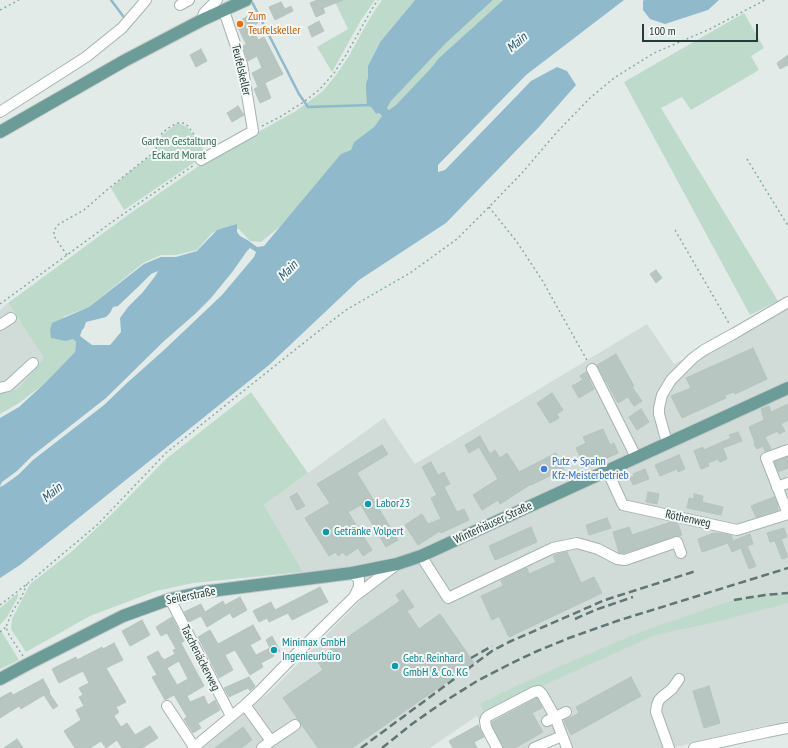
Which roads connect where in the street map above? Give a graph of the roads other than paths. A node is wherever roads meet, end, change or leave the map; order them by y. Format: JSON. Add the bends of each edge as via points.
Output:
{"nodes":[{"id":1,"x":146,"y":0,"type":"edge"},
{"id":2,"x":189,"y":0,"type":"edge"},
{"id":3,"x":217,"y":0,"type":"edge"},
{"id":4,"x":244,"y":1,"type":"edge"},
{"id":5,"x":180,"y":5,"type":"dead end"},
{"id":6,"x":224,"y":11,"type":"junction"},
{"id":7,"x":202,"y":20,"type":"junction"},
{"id":8,"x":0,"y":112,"type":"edge"},
{"id":9,"x":0,"y":132,"type":"edge"},
{"id":10,"x":205,"y":158,"type":"road end"},
{"id":11,"x":788,"y":302,"type":"edge"},
{"id":12,"x":11,"y":318,"type":"dead end"},
{"id":13,"x":0,"y":325,"type":"edge"},
{"id":14,"x":33,"y":363,"type":"dead end"},
{"id":15,"x":592,"y":369,"type":"road end"},
{"id":16,"x":0,"y":388,"type":"edge"},
{"id":17,"x":788,"y":388,"type":"edge"},
{"id":18,"x":668,"y":443,"type":"junction"},
{"id":19,"x":788,"y":450,"type":"edge"},
{"id":20,"x":636,"y":457,"type":"junction"},
{"id":21,"x":607,"y":470,"type":"junction"},
{"id":22,"x":788,"y":482,"type":"edge"},
{"id":23,"x":777,"y":487,"type":"junction"},
{"id":24,"x":788,"y":514,"type":"edge"},
{"id":25,"x":680,"y":553,"type":"dead end"},
{"id":26,"x":421,"y":556,"type":"junction"},
{"id":27,"x":397,"y":564,"type":"junction"},
{"id":28,"x":352,"y":573,"type":"junction"},
{"id":29,"x":355,"y":596,"type":"junction"},
{"id":30,"x":170,"y":599,"type":"junction"},
{"id":31,"x":0,"y":679,"type":"edge"},
{"id":32,"x":679,"y":679,"type":"dead end"},
{"id":33,"x":245,"y":705,"type":"junction"},
{"id":34,"x":167,"y":706,"type":"dead end"},
{"id":35,"x":566,"y":712,"type":"dead end"},
{"id":36,"x":231,"y":716,"type":"junction"},
{"id":37,"x":551,"y":719,"type":"junction"},
{"id":38,"x":295,"y":725,"type":"dead end"},
{"id":39,"x":788,"y":728,"type":"edge"},
{"id":40,"x":562,"y":736,"type":"junction"},
{"id":41,"x":271,"y":741,"type":"junction"},
{"id":42,"x":196,"y":747,"type":"edge"},
{"id":43,"x":262,"y":748,"type":"edge"},
{"id":44,"x":498,"y":748,"type":"edge"},
{"id":45,"x":534,"y":748,"type":"edge"},
{"id":46,"x":566,"y":748,"type":"edge"},
{"id":47,"x":669,"y":748,"type":"edge"},
{"id":48,"x":694,"y":748,"type":"edge"}],
"edges":[{"from":1,"to":8,"type":"street","via":[[122,28],[86,57]]},
{"from":2,"to":5,"type":"street"},
{"from":3,"to":7,"type":"street","via":[[204,13]]},
{"from":4,"to":6,"type":"main road"},
{"from":6,"to":7,"type":"main road"},
{"from":6,"to":10,"type":"street","name":"Teufelskeller","via":[[242,64],[253,131]]},
{"from":7,"to":9,"type":"main road"},
{"from":11,"to":18,"type":"street","via":[[704,350],[671,380],[665,388],[659,408]]},
{"from":12,"to":13,"type":"street"},
{"from":14,"to":16,"type":"street","via":[[8,386]]},
{"from":15,"to":20,"type":"street"},
{"from":17,"to":18,"type":"main road","name":"Winterhäuser Straße"},
{"from":18,"to":20,"type":"main road","name":"Winterhäuser Straße"},
{"from":19,"to":23,"type":"street","via":[[766,458]]},
{"from":20,"to":21,"type":"main road","name":"Winterhäuser Straße"},
{"from":21,"to":24,"type":"street","name":"Röthenweg","via":[[624,505],[737,530]]},
{"from":21,"to":26,"type":"main road","name":"Winterhäuser Straße"},
{"from":22,"to":23,"type":"street"},
{"from":23,"to":24,"type":"street"},
{"from":25,"to":26,"type":"street","via":[[677,542],[624,560],[577,543],[553,548],[448,598]]},
{"from":26,"to":27,"type":"main road","name":"Winterhäuser Straße"},
{"from":27,"to":28,"type":"main road","name":"Seilerstraße"},
{"from":27,"to":29,"type":"street","name":"Winterhäuser Straße"},
{"from":28,"to":29,"type":"street","via":[[359,579],[360,586]]},
{"from":28,"to":30,"type":"main road","name":"Seilerstraße","via":[[203,592]]},
{"from":29,"to":33,"type":"street","name":"Winterhäuser Straße"},
{"from":30,"to":31,"type":"main road","name":"Seilerstraße","via":[[123,616]]},
{"from":30,"to":36,"type":"street","name":"Taschenäckerweg"},
{"from":32,"to":47,"type":"street","via":[[657,705],[657,716]]},
{"from":33,"to":36,"type":"street","name":"Winterhäuser Straße"},
{"from":33,"to":41,"type":"street"},
{"from":34,"to":42,"type":"street"},
{"from":35,"to":37,"type":"street"},
{"from":36,"to":42,"type":"street","name":"Winterhäuser Straße"},
{"from":37,"to":40,"type":"street"},
{"from":37,"to":44,"type":"street","via":[[540,691],[488,716],[485,721],[486,727]]},
{"from":38,"to":41,"type":"street"},
{"from":39,"to":48,"type":"street"},
{"from":40,"to":45,"type":"street"},
{"from":40,"to":46,"type":"street"},
{"from":41,"to":43,"type":"street"}]}
